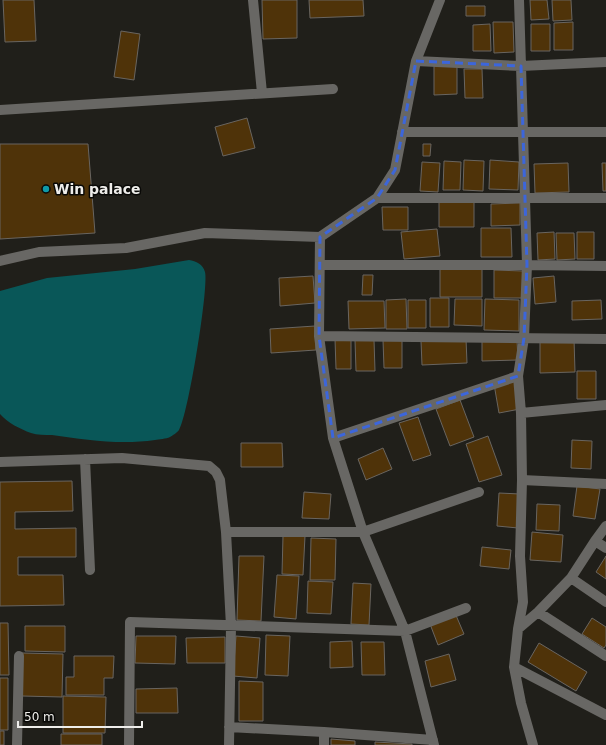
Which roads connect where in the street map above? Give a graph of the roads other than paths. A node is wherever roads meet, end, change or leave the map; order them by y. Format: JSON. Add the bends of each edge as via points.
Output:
{"nodes":[{"id":1,"x":252,"y":0,"type":"edge"},
{"id":2,"x":440,"y":0,"type":"edge"},
{"id":3,"x":519,"y":0,"type":"edge"},
{"id":4,"x":416,"y":62,"type":"junction"},
{"id":5,"x":606,"y":62,"type":"edge"},
{"id":6,"x":521,"y":66,"type":"junction"},
{"id":7,"x":333,"y":89,"type":"dead end"},
{"id":8,"x":262,"y":93,"type":"junction"},
{"id":9,"x":0,"y":110,"type":"edge"},
{"id":10,"x":402,"y":132,"type":"junction"},
{"id":11,"x":606,"y":132,"type":"edge"},
{"id":12,"x":522,"y":133,"type":"junction"},
{"id":13,"x":378,"y":198,"type":"junction"},
{"id":14,"x":525,"y":198,"type":"junction"},
{"id":15,"x":606,"y":198,"type":"edge"},
{"id":16,"x":320,"y":237,"type":"junction"},
{"id":17,"x":0,"y":261,"type":"edge"},
{"id":18,"x":320,"y":265,"type":"junction"},
{"id":19,"x":527,"y":265,"type":"junction"},
{"id":20,"x":606,"y":266,"type":"edge"},
{"id":21,"x":319,"y":336,"type":"junction"},
{"id":22,"x":524,"y":338,"type":"junction"},
{"id":23,"x":606,"y":339,"type":"edge"},
{"id":24,"x":518,"y":376,"type":"junction"},
{"id":25,"x":606,"y":405,"type":"edge"},
{"id":26,"x":521,"y":413,"type":"junction"},
{"id":27,"x":333,"y":438,"type":"junction"},
{"id":28,"x":85,"y":459,"type":"junction"},
{"id":29,"x":0,"y":462,"type":"edge"},
{"id":30,"x":522,"y":480,"type":"junction"},
{"id":31,"x":606,"y":484,"type":"edge"},
{"id":32,"x":479,"y":492,"type":"dead end"},
{"id":33,"x":606,"y":526,"type":"edge"},
{"id":34,"x":226,"y":532,"type":"junction"},
{"id":35,"x":363,"y":532,"type":"junction"},
{"id":36,"x":595,"y":541,"type":"junction"},
{"id":37,"x":606,"y":548,"type":"edge"},
{"id":38,"x":90,"y":570,"type":"dead end"},
{"id":39,"x":571,"y":578,"type":"junction"},
{"id":40,"x":606,"y":602,"type":"edge"},
{"id":41,"x":466,"y":608,"type":"dead end"},
{"id":42,"x":538,"y":612,"type":"junction"},
{"id":43,"x":230,"y":626,"type":"junction"},
{"id":44,"x":518,"y":629,"type":"junction"},
{"id":45,"x":405,"y":631,"type":"junction"},
{"id":46,"x":19,"y":656,"type":"dead end"},
{"id":47,"x":606,"y":656,"type":"edge"},
{"id":48,"x":514,"y":667,"type":"junction"},
{"id":49,"x":606,"y":715,"type":"edge"},
{"id":50,"x":229,"y":727,"type":"junction"},
{"id":51,"x":324,"y":732,"type":"junction"},
{"id":52,"x":434,"y":743,"type":"edge"},
{"id":53,"x":18,"y":745,"type":"edge"},
{"id":54,"x":129,"y":745,"type":"edge"},
{"id":55,"x":229,"y":745,"type":"edge"},
{"id":56,"x":324,"y":745,"type":"edge"},
{"id":57,"x":533,"y":745,"type":"edge"}],
"edges":[{"from":1,"to":8,"type":"street"},
{"from":2,"to":4,"type":"street"},
{"from":3,"to":6,"type":"street"},
{"from":4,"to":6,"type":"street"},
{"from":4,"to":10,"type":"street"},
{"from":5,"to":6,"type":"street"},
{"from":6,"to":12,"type":"street"},
{"from":7,"to":8,"type":"street"},
{"from":8,"to":9,"type":"street"},
{"from":10,"to":12,"type":"street"},
{"from":10,"to":13,"type":"street","via":[[395,170]]},
{"from":11,"to":12,"type":"street"},
{"from":12,"to":14,"type":"street"},
{"from":13,"to":14,"type":"street"},
{"from":13,"to":16,"type":"street"},
{"from":14,"to":15,"type":"street"},
{"from":14,"to":19,"type":"street"},
{"from":16,"to":17,"type":"street","via":[[205,233],[126,248],[39,252]]},
{"from":16,"to":18,"type":"street"},
{"from":18,"to":19,"type":"street"},
{"from":18,"to":21,"type":"street"},
{"from":19,"to":20,"type":"street"},
{"from":19,"to":22,"type":"street"},
{"from":21,"to":22,"type":"street"},
{"from":21,"to":27,"type":"street"},
{"from":22,"to":23,"type":"street"},
{"from":22,"to":24,"type":"street"},
{"from":24,"to":26,"type":"street"},
{"from":24,"to":27,"type":"street"},
{"from":25,"to":26,"type":"street"},
{"from":26,"to":30,"type":"street"},
{"from":27,"to":35,"type":"street"},
{"from":28,"to":29,"type":"street"},
{"from":28,"to":34,"type":"street","via":[[122,458],[209,466],[220,480]]},
{"from":28,"to":38,"type":"street"},
{"from":30,"to":31,"type":"street"},
{"from":30,"to":44,"type":"street","via":[[520,556],[523,602]]},
{"from":32,"to":35,"type":"street"},
{"from":33,"to":36,"type":"street"},
{"from":34,"to":35,"type":"street"},
{"from":34,"to":43,"type":"street"},
{"from":35,"to":45,"type":"street"},
{"from":36,"to":37,"type":"street"},
{"from":36,"to":39,"type":"street"},
{"from":39,"to":40,"type":"street"},
{"from":39,"to":42,"type":"street"},
{"from":41,"to":45,"type":"street"},
{"from":42,"to":44,"type":"street"},
{"from":42,"to":47,"type":"street"},
{"from":43,"to":45,"type":"street"},
{"from":43,"to":50,"type":"street"},
{"from":43,"to":54,"type":"street","via":[[130,622]]},
{"from":44,"to":48,"type":"street"},
{"from":45,"to":52,"type":"street"},
{"from":46,"to":53,"type":"street"},
{"from":48,"to":49,"type":"street"},
{"from":48,"to":57,"type":"street"},
{"from":50,"to":51,"type":"street"},
{"from":50,"to":55,"type":"street"},
{"from":51,"to":52,"type":"street"},
{"from":51,"to":56,"type":"street"}]}
